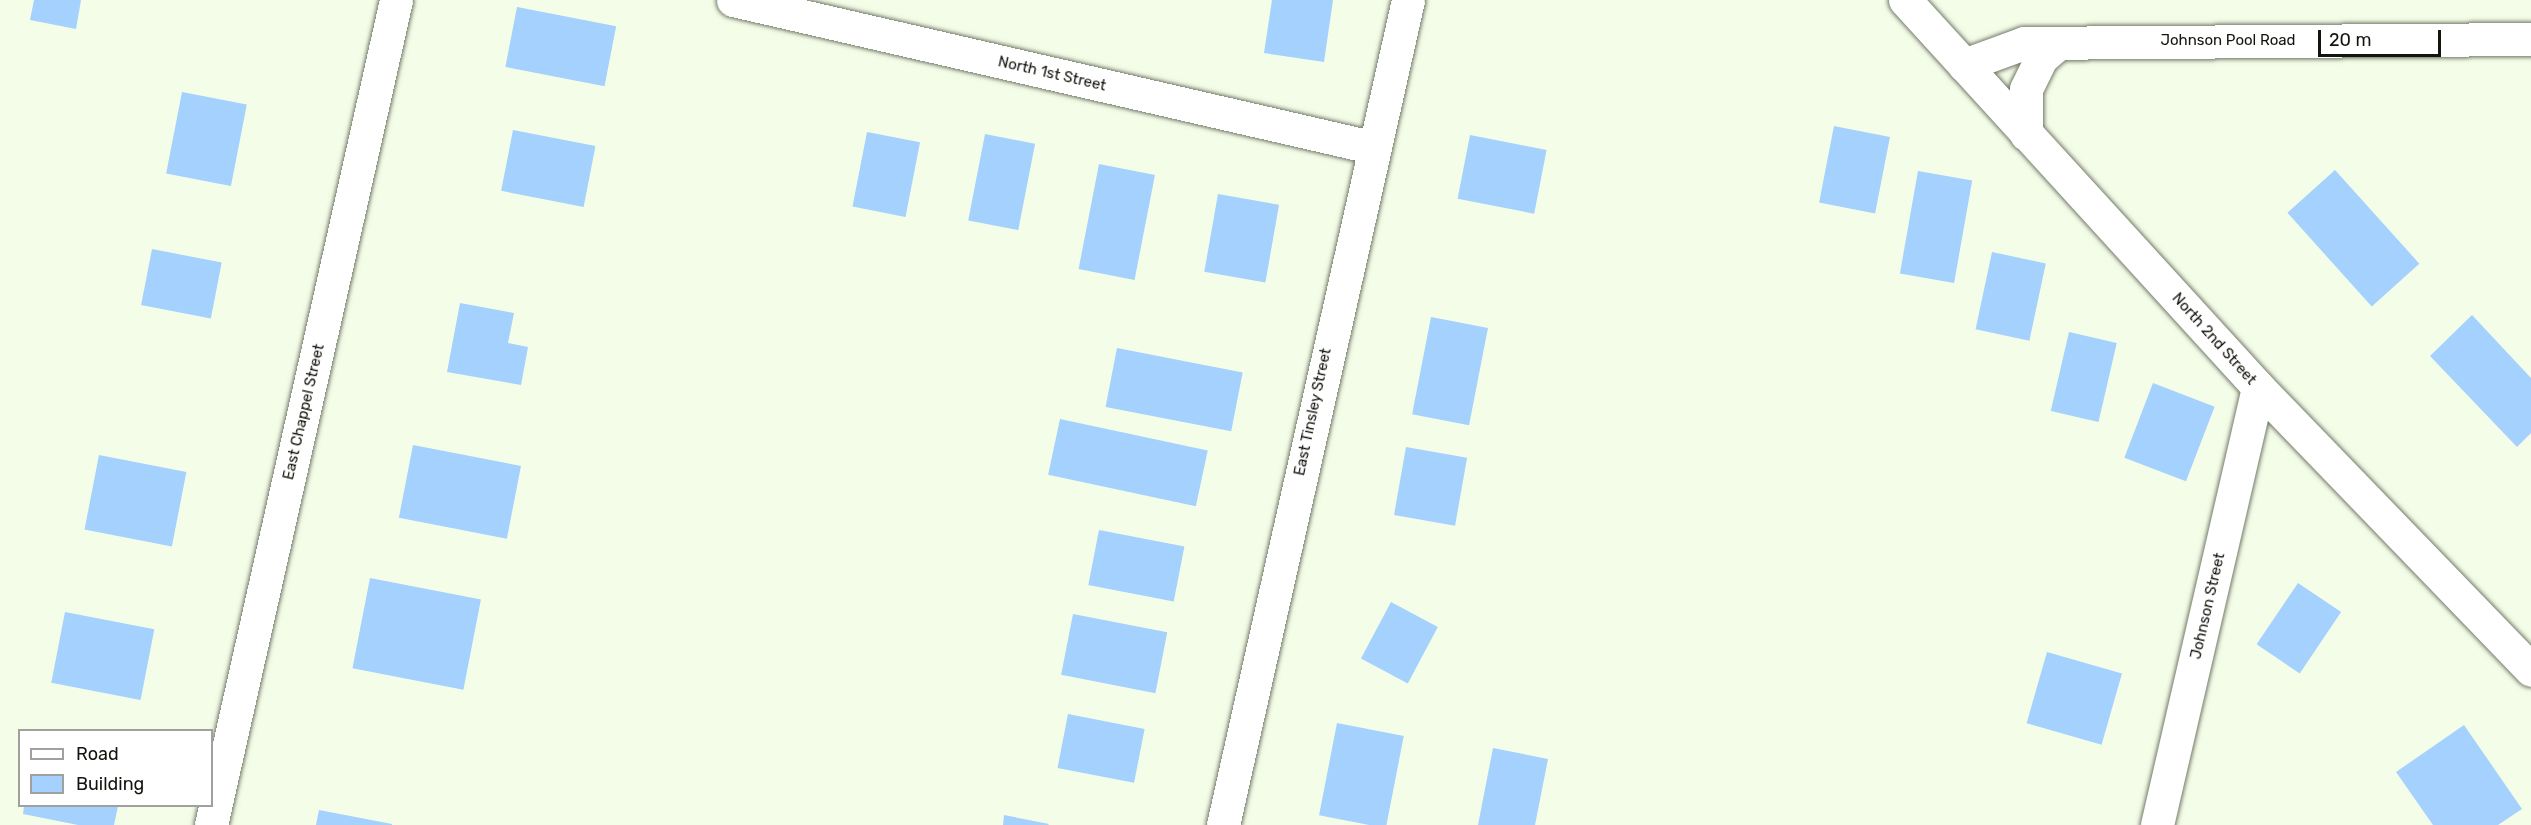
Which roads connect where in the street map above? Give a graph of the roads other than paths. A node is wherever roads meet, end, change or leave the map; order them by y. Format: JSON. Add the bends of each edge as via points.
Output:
{"nodes":[{"id":1,"x":396,"y":0,"type":"edge"},
{"id":2,"x":733,"y":0,"type":"edge"},
{"id":3,"x":1408,"y":0,"type":"edge"},
{"id":4,"x":1905,"y":0,"type":"edge"},
{"id":5,"x":2531,"y":39,"type":"edge"},
{"id":6,"x":2060,"y":43,"type":"junction"},
{"id":7,"x":1964,"y":65,"type":"junction"},
{"id":8,"x":2026,"y":134,"type":"junction"},
{"id":9,"x":1371,"y":147,"type":"junction"},
{"id":10,"x":2258,"y":387,"type":"junction"},
{"id":11,"x":2531,"y":670,"type":"edge"},
{"id":12,"x":211,"y":825,"type":"edge"},
{"id":13,"x":1223,"y":825,"type":"edge"},
{"id":14,"x":2157,"y":825,"type":"edge"}],
"edges":[{"from":1,"to":12,"type":"street","name":"East Chappel Street"},
{"from":2,"to":9,"type":"street","name":"North 1st Street"},
{"from":3,"to":9,"type":"street","name":"East Tinsley Street"},
{"from":4,"to":7,"type":"street","name":"North 2nd Street"},
{"from":5,"to":6,"type":"street","name":"Johnson Pool Road"},
{"from":6,"to":7,"type":"street","name":"Johnson Pool Road","via":[[2024,43]]},
{"from":6,"to":8,"type":"street","via":[[2041,58],[2025,89]]},
{"from":7,"to":8,"type":"street","name":"North 2nd Street"},
{"from":8,"to":10,"type":"street","name":"North 2nd Street"},
{"from":9,"to":13,"type":"street","name":"East Tinsley Street"},
{"from":10,"to":11,"type":"street","name":"North 2nd Street"},
{"from":10,"to":14,"type":"street","name":"Johnson Street"}]}
